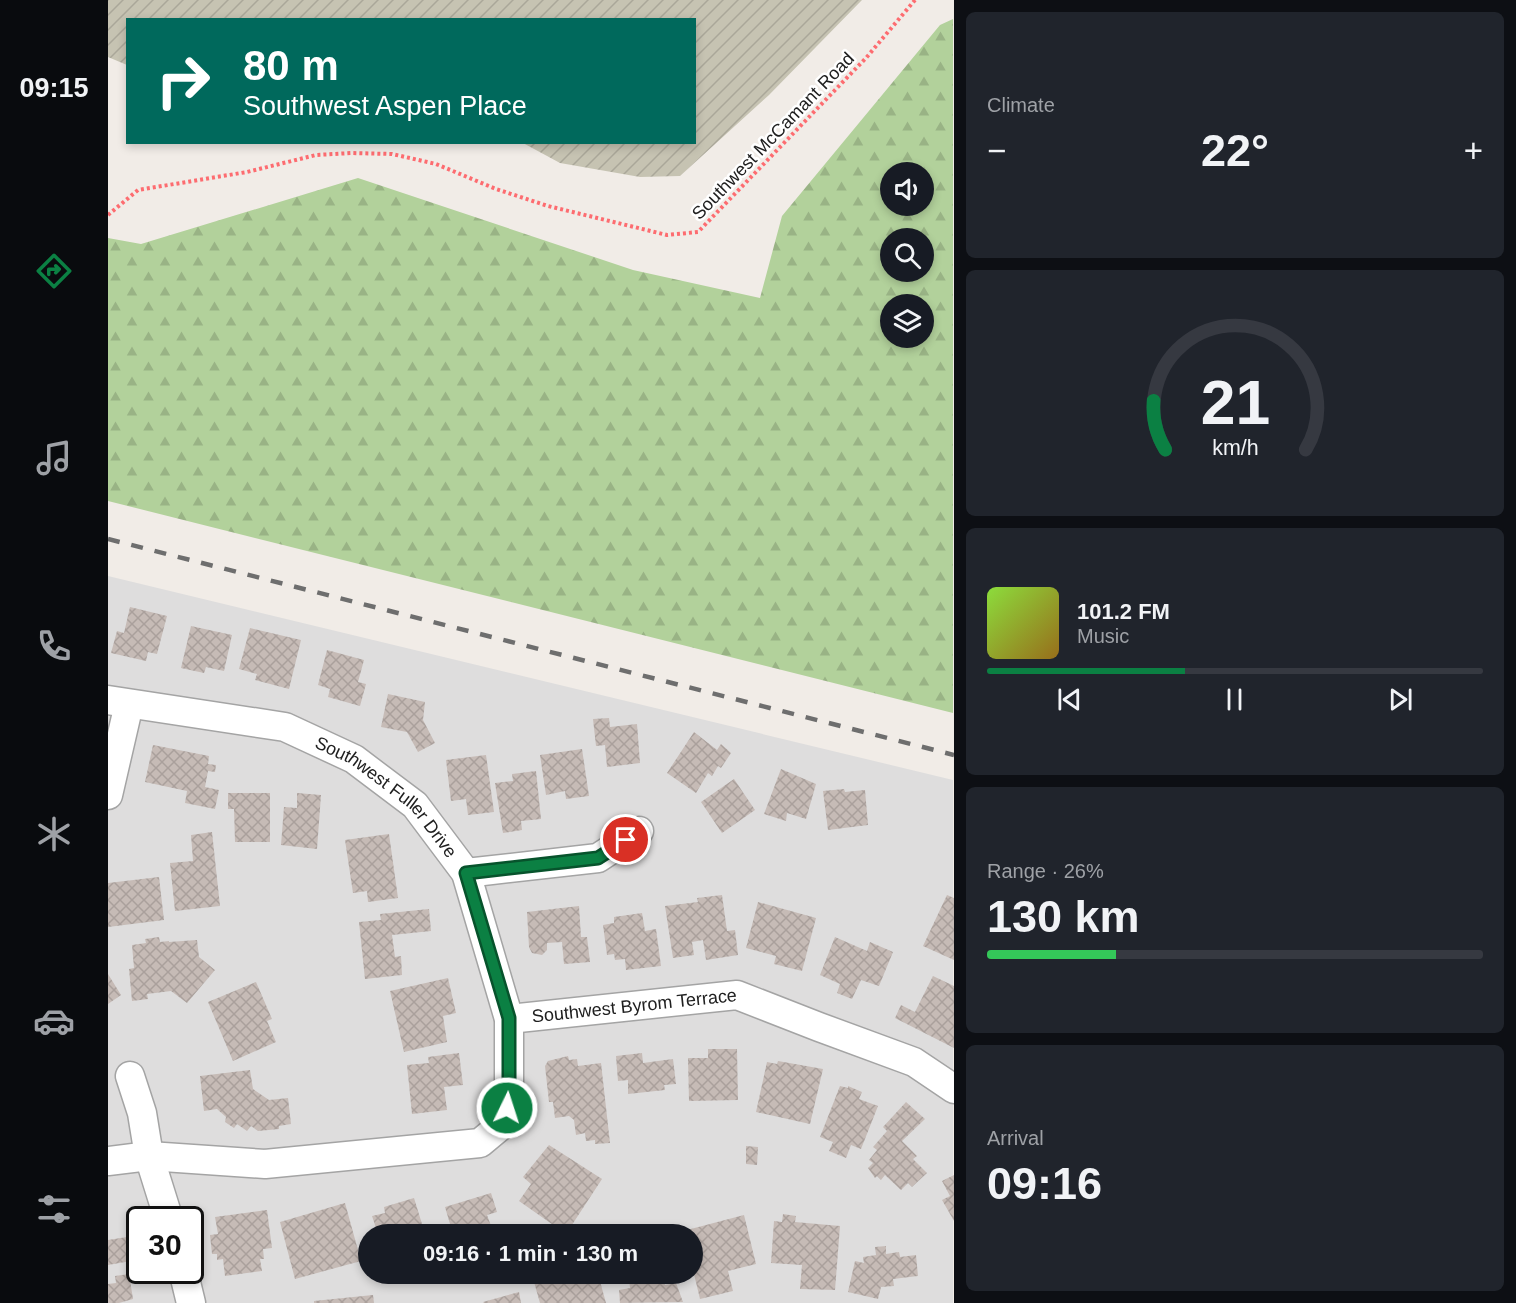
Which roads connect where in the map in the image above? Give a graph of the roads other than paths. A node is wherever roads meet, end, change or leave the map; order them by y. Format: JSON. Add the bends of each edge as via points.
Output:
{"nodes":[{"id":1,"x":119,"y":702,"type":"edge"},
{"id":2,"x":108,"y":795,"type":"edge"},
{"id":3,"x":639,"y":831,"type":"dead end"},
{"id":4,"x":466,"y":873,"type":"junction"},
{"id":5,"x":509,"y":1018,"type":"junction"},
{"id":6,"x":130,"y":1076,"type":"dead end"},
{"id":7,"x":954,"y":1089,"type":"edge"},
{"id":8,"x":149,"y":1156,"type":"junction"},
{"id":9,"x":108,"y":1161,"type":"edge"},
{"id":10,"x":165,"y":1206,"type":"edge"},
{"id":11,"x":186,"y":1284,"type":"edge"},
{"id":12,"x":191,"y":1303,"type":"edge"}],
"edges":[{"from":1,"to":2,"type":"street"},
{"from":1,"to":4,"type":"street","name":"Southwest Fuller Drive","via":[[285,727],[354,759],[415,805]]},
{"from":3,"to":4,"type":"street","via":[[598,858]]},
{"from":4,"to":5,"type":"street","name":"Southwest Fuller Drive"},
{"from":5,"to":7,"type":"street","name":"Southwest Byrom Terrace","via":[[737,994],[914,1062]]},
{"from":5,"to":8,"type":"street","name":"Southwest Fuller Drive","via":[[509,1092],[504,1123],[480,1143],[265,1164]]},
{"from":6,"to":8,"type":"street","via":[[142,1113]]},
{"from":8,"to":9,"type":"street","name":"Southwest Fuller Drive"},
{"from":8,"to":10,"type":"street"},
{"from":11,"to":12,"type":"street"}]}
